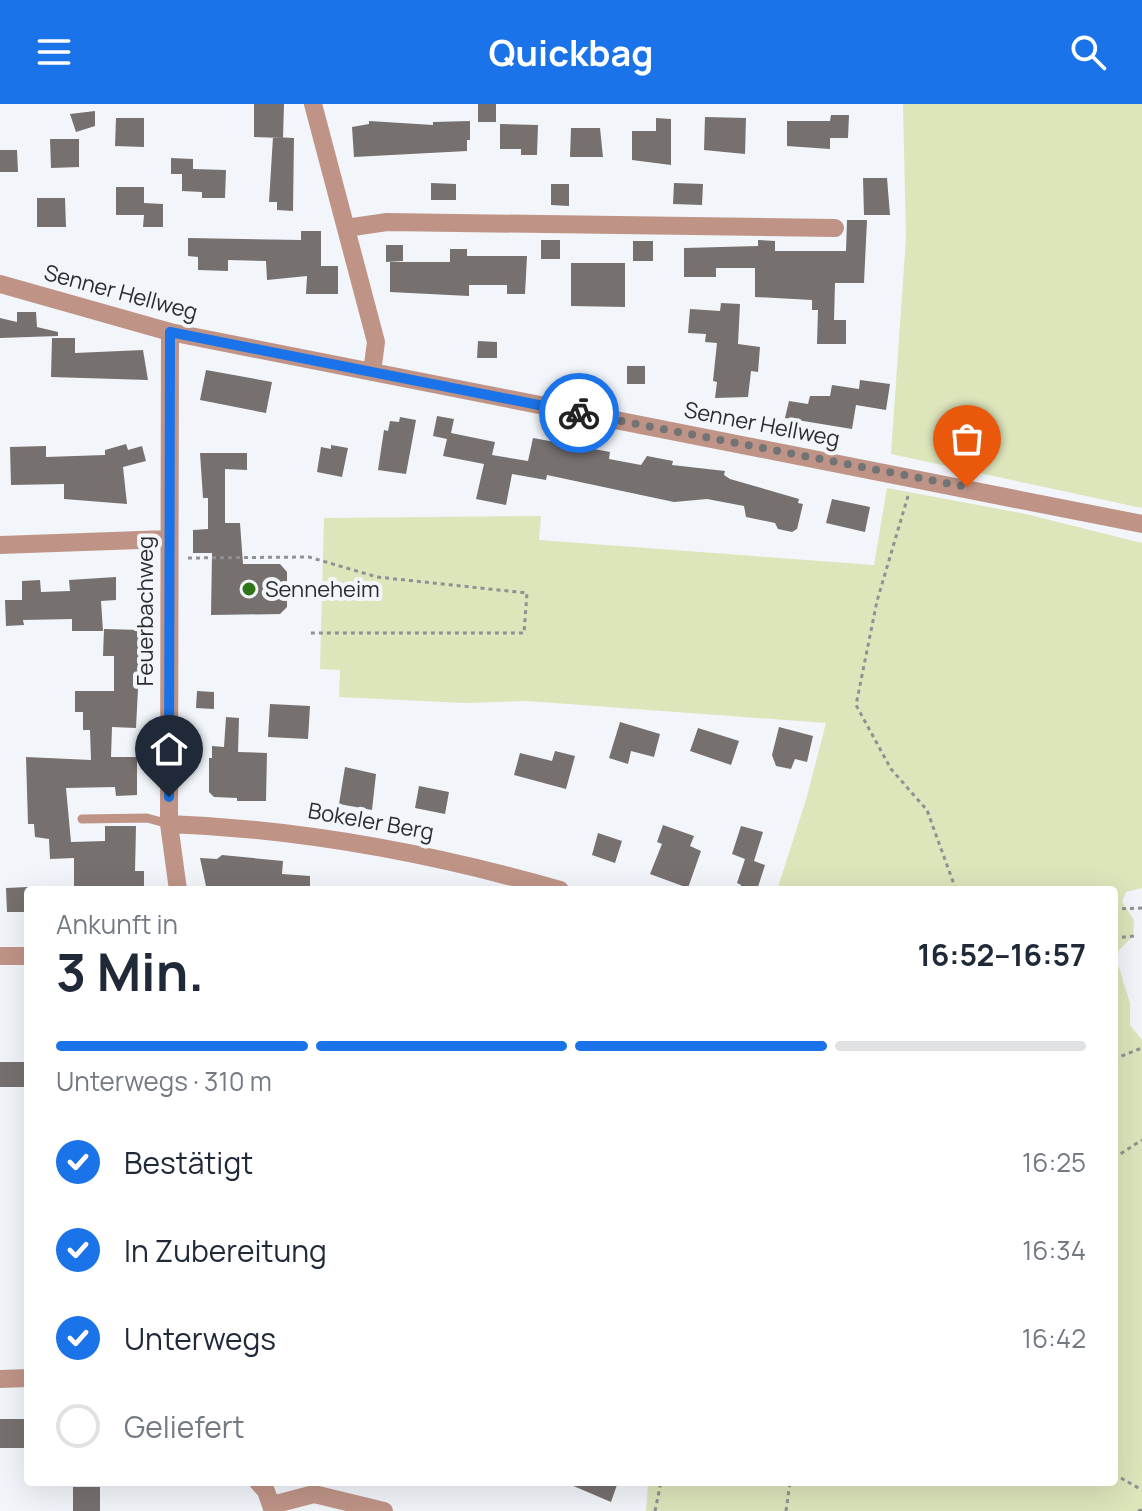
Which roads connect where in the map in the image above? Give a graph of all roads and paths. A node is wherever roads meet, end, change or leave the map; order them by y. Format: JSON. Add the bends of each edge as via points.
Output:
{"nodes":[{"id":1,"x":313,"y":104,"type":"edge"},
{"id":2,"x":346,"y":228,"type":"junction"},
{"id":3,"x":835,"y":228,"type":"dead end"},
{"id":4,"x":0,"y":284,"type":"edge"},
{"id":5,"x":170,"y":332,"type":"junction"},
{"id":6,"x":372,"y":372,"type":"junction"},
{"id":7,"x":912,"y":478,"type":"junction"},
{"id":8,"x":1142,"y":524,"type":"edge"},
{"id":9,"x":168,"y":539,"type":"junction"},
{"id":10,"x":0,"y":545,"type":"edge"},
{"id":11,"x":168,"y":558,"type":"junction"},
{"id":12,"x":308,"y":633,"type":"dead end"},
{"id":13,"x":82,"y":819,"type":"dead end"},
{"id":14,"x":169,"y":824,"type":"junction"},
{"id":15,"x":177,"y":886,"type":"edge"},
{"id":16,"x":546,"y":886,"type":"edge"},
{"id":17,"x":955,"y":886,"type":"edge"},
{"id":18,"x":1142,"y":908,"type":"edge"},
{"id":19,"x":1118,"y":909,"type":"edge"},
{"id":20,"x":1134,"y":936,"type":"dead end"},
{"id":21,"x":1118,"y":938,"type":"edge"},
{"id":22,"x":0,"y":956,"type":"edge"},
{"id":23,"x":24,"y":956,"type":"edge"},
{"id":24,"x":1142,"y":1048,"type":"edge"},
{"id":25,"x":1118,"y":1057,"type":"edge"},
{"id":26,"x":1142,"y":1140,"type":"edge"},
{"id":27,"x":1118,"y":1155,"type":"edge"},
{"id":28,"x":24,"y":1378,"type":"edge"},
{"id":29,"x":0,"y":1379,"type":"edge"},
{"id":30,"x":1118,"y":1476,"type":"edge"},
{"id":31,"x":260,"y":1486,"type":"edge"},
{"id":32,"x":660,"y":1486,"type":"edge"},
{"id":33,"x":789,"y":1486,"type":"edge"},
{"id":34,"x":1142,"y":1490,"type":"edge"},
{"id":35,"x":272,"y":1508,"type":"edge"},
{"id":36,"x":384,"y":1511,"type":"edge"},
{"id":37,"x":655,"y":1511,"type":"edge"},
{"id":38,"x":786,"y":1511,"type":"edge"}],
"edges":[{"from":1,"to":2,"type":"street"},
{"from":2,"to":3,"type":"street","via":[[387,222]]},
{"from":2,"to":6,"type":"street","via":[[376,342]]},
{"from":4,"to":5,"type":"street","name":"Senner Hellweg"},
{"from":5,"to":6,"type":"street","name":"Senner Hellweg"},
{"from":5,"to":9,"type":"street","name":"Feuerbachweg"},
{"from":6,"to":7,"type":"street","name":"Senner Hellweg"},
{"from":7,"to":8,"type":"street","name":"Senner Hellweg"},
{"from":7,"to":17,"type":"path","via":[[877,601],[856,705],[891,769],[927,810]]},
{"from":9,"to":10,"type":"street"},
{"from":9,"to":11,"type":"street","name":"Feuerbachweg"},
{"from":11,"to":12,"type":"path","via":[[309,557],[377,577],[527,593],[524,633]]},
{"from":11,"to":14,"type":"street","name":"Feuerbachweg"},
{"from":13,"to":14,"type":"lane","via":[[147,818]]},
{"from":14,"to":15,"type":"street","name":"Feuerbachweg"},
{"from":14,"to":16,"type":"street","name":"Bokeler Berg","via":[[276,830],[382,846]]},
{"from":18,"to":19,"type":"path"},
{"from":20,"to":21,"type":"path"},
{"from":22,"to":23,"type":"street"},
{"from":24,"to":25,"type":"path"},
{"from":26,"to":27,"type":"path"},
{"from":28,"to":29,"type":"street"},
{"from":30,"to":34,"type":"path"},
{"from":31,"to":35,"type":"street"},
{"from":32,"to":37,"type":"path"},
{"from":33,"to":38,"type":"path"},
{"from":35,"to":36,"type":"street","via":[[314,1494]]}]}
